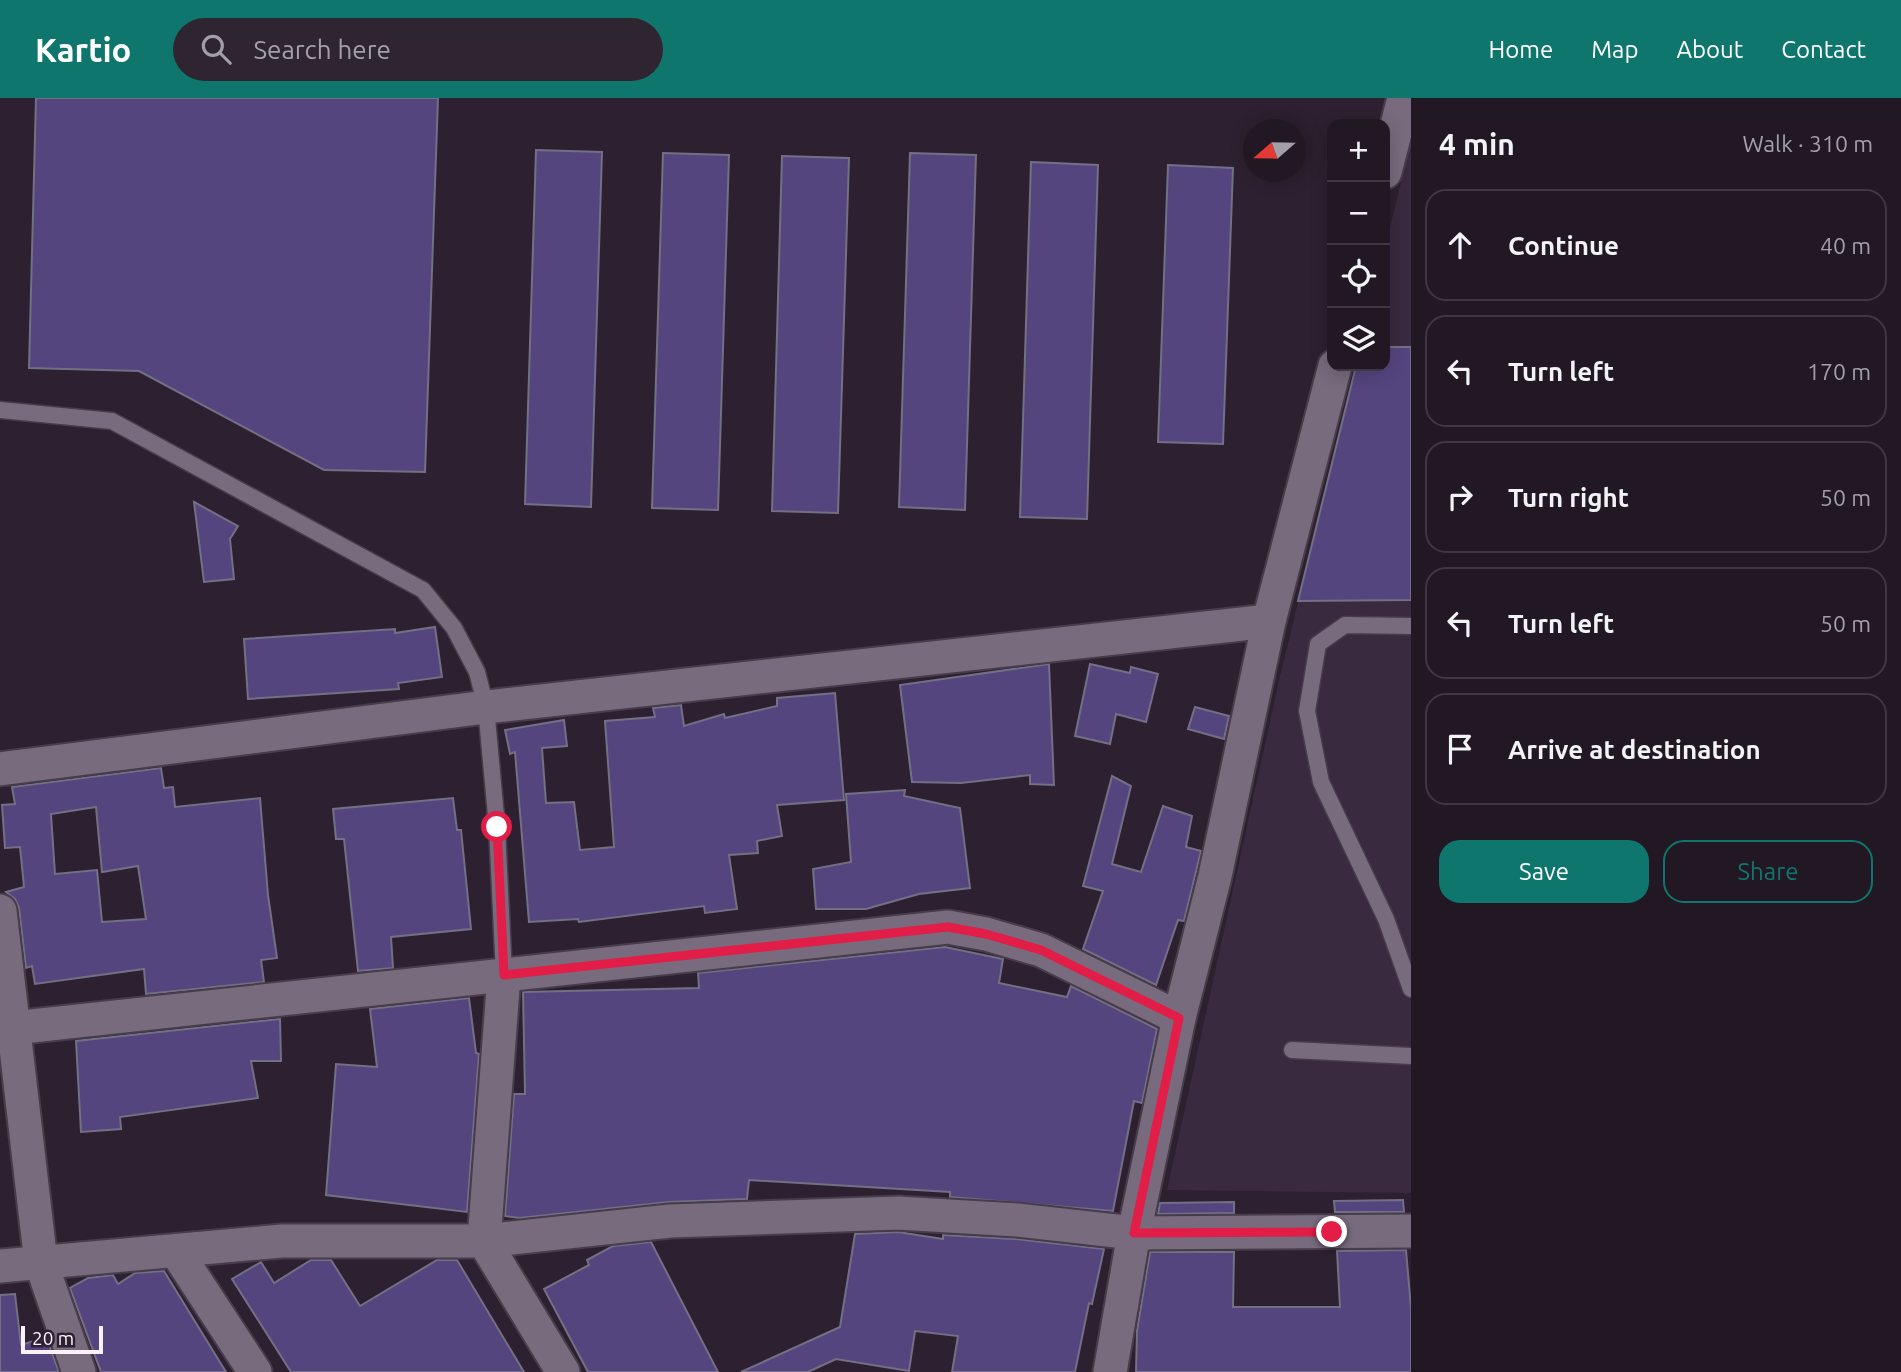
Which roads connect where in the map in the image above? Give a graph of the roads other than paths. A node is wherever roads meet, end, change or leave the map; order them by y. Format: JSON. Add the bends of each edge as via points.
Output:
{"nodes":[{"id":1,"x":1404,"y":98,"type":"edge"},
{"id":2,"x":1390,"y":153,"type":"edge"},
{"id":3,"x":1334,"y":371,"type":"edge"},
{"id":4,"x":0,"y":410,"type":"edge"},
{"id":5,"x":1269,"y":621,"type":"junction"},
{"id":6,"x":1411,"y":626,"type":"edge"},
{"id":7,"x":486,"y":707,"type":"junction"},
{"id":8,"x":0,"y":769,"type":"edge"},
{"id":9,"x":0,"y":911,"type":"edge"},
{"id":10,"x":504,"y":975,"type":"junction"},
{"id":11,"x":1411,"y":989,"type":"edge"},
{"id":12,"x":1179,"y":1018,"type":"junction"},
{"id":13,"x":13,"y":1028,"type":"junction"},
{"id":14,"x":1292,"y":1050,"type":"dead end"},
{"id":15,"x":1411,"y":1056,"type":"edge"},
{"id":16,"x":1411,"y":1231,"type":"edge"},
{"id":17,"x":1134,"y":1233,"type":"junction"},
{"id":18,"x":484,"y":1241,"type":"junction"},
{"id":19,"x":176,"y":1251,"type":"junction"},
{"id":20,"x":41,"y":1263,"type":"junction"},
{"id":21,"x":0,"y":1266,"type":"edge"},
{"id":22,"x":79,"y":1372,"type":"edge"},
{"id":23,"x":255,"y":1372,"type":"edge"},
{"id":24,"x":563,"y":1372,"type":"edge"},
{"id":25,"x":1110,"y":1372,"type":"edge"}],
"edges":[{"from":1,"to":2,"type":"street"},
{"from":3,"to":5,"type":"street"},
{"from":4,"to":7,"type":"lane","via":[[113,421],[423,590],[454,628],[477,672]]},
{"from":5,"to":7,"type":"street"},
{"from":5,"to":12,"type":"street","via":[[1215,877]]},
{"from":6,"to":11,"type":"lane","via":[[1345,625],[1318,644],[1307,711],[1321,782],[1386,919]]},
{"from":7,"to":8,"type":"street"},
{"from":7,"to":10,"type":"lane"},
{"from":9,"to":13,"type":"street"},
{"from":10,"to":12,"type":"street","via":[[948,927],[1041,950]]},
{"from":10,"to":13,"type":"street"},
{"from":10,"to":18,"type":"street"},
{"from":12,"to":17,"type":"street"},
{"from":13,"to":20,"type":"street"},
{"from":14,"to":15,"type":"lane"},
{"from":16,"to":17,"type":"street"},
{"from":17,"to":18,"type":"street","via":[[898,1213],[670,1222]]},
{"from":17,"to":25,"type":"street"},
{"from":18,"to":19,"type":"street","via":[[282,1241]]},
{"from":18,"to":24,"type":"street"},
{"from":19,"to":20,"type":"street"},
{"from":19,"to":23,"type":"street"},
{"from":20,"to":21,"type":"street"},
{"from":20,"to":22,"type":"street"}]}
